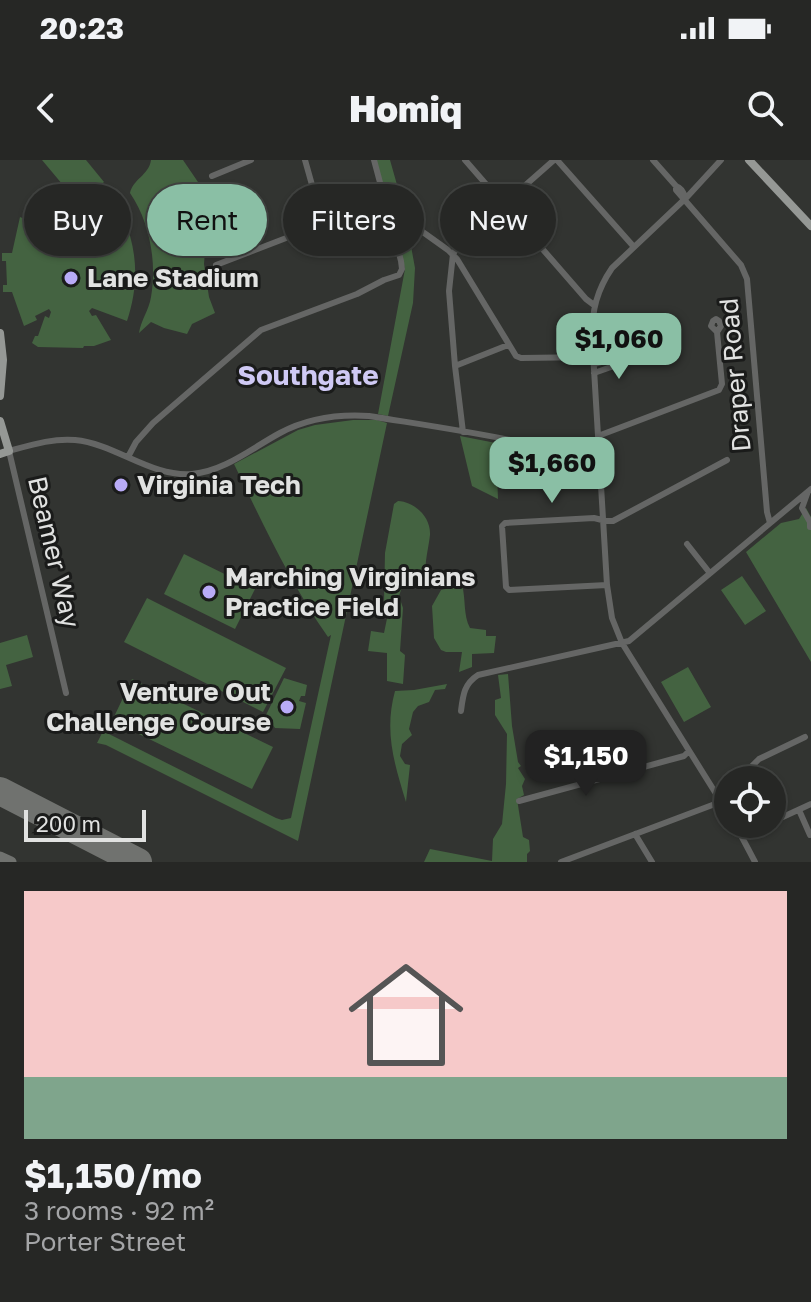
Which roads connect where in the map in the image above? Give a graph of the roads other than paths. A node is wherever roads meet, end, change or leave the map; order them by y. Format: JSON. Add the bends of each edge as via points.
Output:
{"nodes":[{"id":1,"x":251,"y":160,"type":"edge"},
{"id":2,"x":305,"y":160,"type":"edge"},
{"id":3,"x":374,"y":160,"type":"edge"},
{"id":4,"x":465,"y":160,"type":"edge"},
{"id":5,"x":556,"y":160,"type":"edge"},
{"id":6,"x":653,"y":160,"type":"edge"},
{"id":7,"x":721,"y":160,"type":"edge"},
{"id":8,"x":749,"y":160,"type":"edge"},
{"id":9,"x":212,"y":176,"type":"dead end"},
{"id":10,"x":312,"y":184,"type":"edge"},
{"id":11,"x":381,"y":184,"type":"edge"},
{"id":12,"x":486,"y":184,"type":"edge"},
{"id":13,"x":528,"y":184,"type":"edge"},
{"id":14,"x":685,"y":198,"type":"junction"},
{"id":15,"x":810,"y":225,"type":"edge"},
{"id":16,"x":283,"y":239,"type":"edge"},
{"id":17,"x":634,"y":247,"type":"junction"},
{"id":18,"x":400,"y":256,"type":"edge"},
{"id":19,"x":453,"y":256,"type":"edge"},
{"id":20,"x":454,"y":256,"type":"edge"},
{"id":21,"x":549,"y":256,"type":"edge"},
{"id":22,"x":216,"y":265,"type":"dead end"},
{"id":23,"x":594,"y":305,"type":"junction"},
{"id":24,"x":717,"y":332,"type":"dead end"},
{"id":25,"x":0,"y":333,"type":"edge"},
{"id":26,"x":508,"y":345,"type":"junction"},
{"id":27,"x":594,"y":360,"type":"junction"},
{"id":28,"x":455,"y":366,"type":"junction"},
{"id":29,"x":594,"y":373,"type":"junction"},
{"id":30,"x":0,"y":396,"type":"edge"},
{"id":31,"x":0,"y":421,"type":"edge"},
{"id":32,"x":463,"y":432,"type":"junction"},
{"id":33,"x":598,"y":436,"type":"junction"},
{"id":34,"x":5,"y":453,"type":"edge"},
{"id":35,"x":128,"y":457,"type":"junction"},
{"id":36,"x":599,"y":457,"type":"junction"},
{"id":37,"x":727,"y":460,"type":"dead end"},
{"id":38,"x":810,"y":489,"type":"edge"},
{"id":39,"x":793,"y":503,"type":"junction"},
{"id":40,"x":603,"y":520,"type":"junction"},
{"id":41,"x":770,"y":523,"type":"junction"},
{"id":42,"x":811,"y":528,"type":"edge"},
{"id":43,"x":687,"y":544,"type":"dead end"},
{"id":44,"x":709,"y":572,"type":"junction"},
{"id":45,"x":607,"y":585,"type":"junction"},
{"id":46,"x":622,"y":643,"type":"junction"},
{"id":47,"x":66,"y":693,"type":"dead end"},
{"id":48,"x":461,"y":711,"type":"dead end"},
{"id":49,"x":805,"y":737,"type":"dead end"},
{"id":50,"x":689,"y":751,"type":"junction"},
{"id":51,"x":752,"y":766,"type":"edge"},
{"id":52,"x":714,"y":791,"type":"edge"},
{"id":53,"x":519,"y":801,"type":"dead end"},
{"id":54,"x":714,"y":802,"type":"edge"},
{"id":55,"x":811,"y":804,"type":"edge"},
{"id":56,"x":799,"y":810,"type":"junction"},
{"id":57,"x":786,"y":816,"type":"edge"},
{"id":58,"x":635,"y":834,"type":"junction"},
{"id":59,"x":810,"y":835,"type":"edge"},
{"id":60,"x":743,"y":838,"type":"edge"},
{"id":61,"x":754,"y":860,"type":"edge"},
{"id":62,"x":561,"y":862,"type":"edge"},
{"id":63,"x":652,"y":862,"type":"edge"},
{"id":64,"x":745,"y":862,"type":"edge"}],
"edges":[{"from":1,"to":9,"type":"street"},
{"from":2,"to":10,"type":"street"},
{"from":3,"to":11,"type":"street"},
{"from":4,"to":12,"type":"street"},
{"from":5,"to":13,"type":"street"},
{"from":5,"to":17,"type":"street"},
{"from":6,"to":14,"type":"street","name":"Draper Road"},
{"from":7,"to":14,"type":"street"},
{"from":8,"to":15,"type":"main road"},
{"from":14,"to":17,"type":"street"},
{"from":14,"to":41,"type":"street","name":"Draper Road","via":[[747,279]]},
{"from":16,"to":22,"type":"street"},
{"from":17,"to":23,"type":"street","via":[[608,274]]},
{"from":18,"to":35,"type":"street","via":[[399,275],[261,330],[153,423]]},
{"from":19,"to":28,"type":"street","via":[[449,291]]},
{"from":20,"to":26,"type":"street"},
{"from":21,"to":23,"type":"street"},
{"from":23,"to":27,"type":"street"},
{"from":24,"to":33,"type":"street","via":[[719,390]]},
{"from":25,"to":30,"type":"main road"},
{"from":26,"to":27,"type":"street","via":[[521,358]]},
{"from":26,"to":28,"type":"street"},
{"from":27,"to":29,"type":"street"},
{"from":27,"to":29,"type":"street","via":[[633,356]]},
{"from":28,"to":32,"type":"street"},
{"from":29,"to":33,"type":"street"},
{"from":31,"to":34,"type":"main road","name":"Beamer Way"},
{"from":32,"to":35,"type":"street","via":[[369,416],[337,416],[291,427],[205,472],[160,470]]},
{"from":32,"to":36,"type":"street"},
{"from":33,"to":36,"type":"street"},
{"from":34,"to":35,"type":"street","via":[[77,440]]},
{"from":34,"to":47,"type":"street","name":"Beamer Way"},
{"from":36,"to":40,"type":"street"},
{"from":37,"to":40,"type":"street","via":[[613,521]]},
{"from":38,"to":39,"type":"street"},
{"from":38,"to":42,"type":"street","via":[[802,508]]},
{"from":39,"to":41,"type":"street"},
{"from":39,"to":42,"type":"street"},
{"from":40,"to":45,"type":"street"},
{"from":40,"to":45,"type":"street","via":[[503,524],[504,557],[507,589]]},
{"from":41,"to":44,"type":"street"},
{"from":43,"to":44,"type":"street"},
{"from":44,"to":46,"type":"street"},
{"from":45,"to":46,"type":"street"},
{"from":46,"to":48,"type":"street","via":[[478,675],[466,686]]},
{"from":46,"to":50,"type":"street"},
{"from":49,"to":51,"type":"street"},
{"from":50,"to":52,"type":"street"},
{"from":50,"to":53,"type":"street"},
{"from":54,"to":58,"type":"street"},
{"from":55,"to":56,"type":"street"},
{"from":56,"to":57,"type":"street"},
{"from":56,"to":59,"type":"street"},
{"from":58,"to":62,"type":"street"},
{"from":58,"to":63,"type":"street"},
{"from":60,"to":61,"type":"street"},
{"from":61,"to":64,"type":"street"}]}
